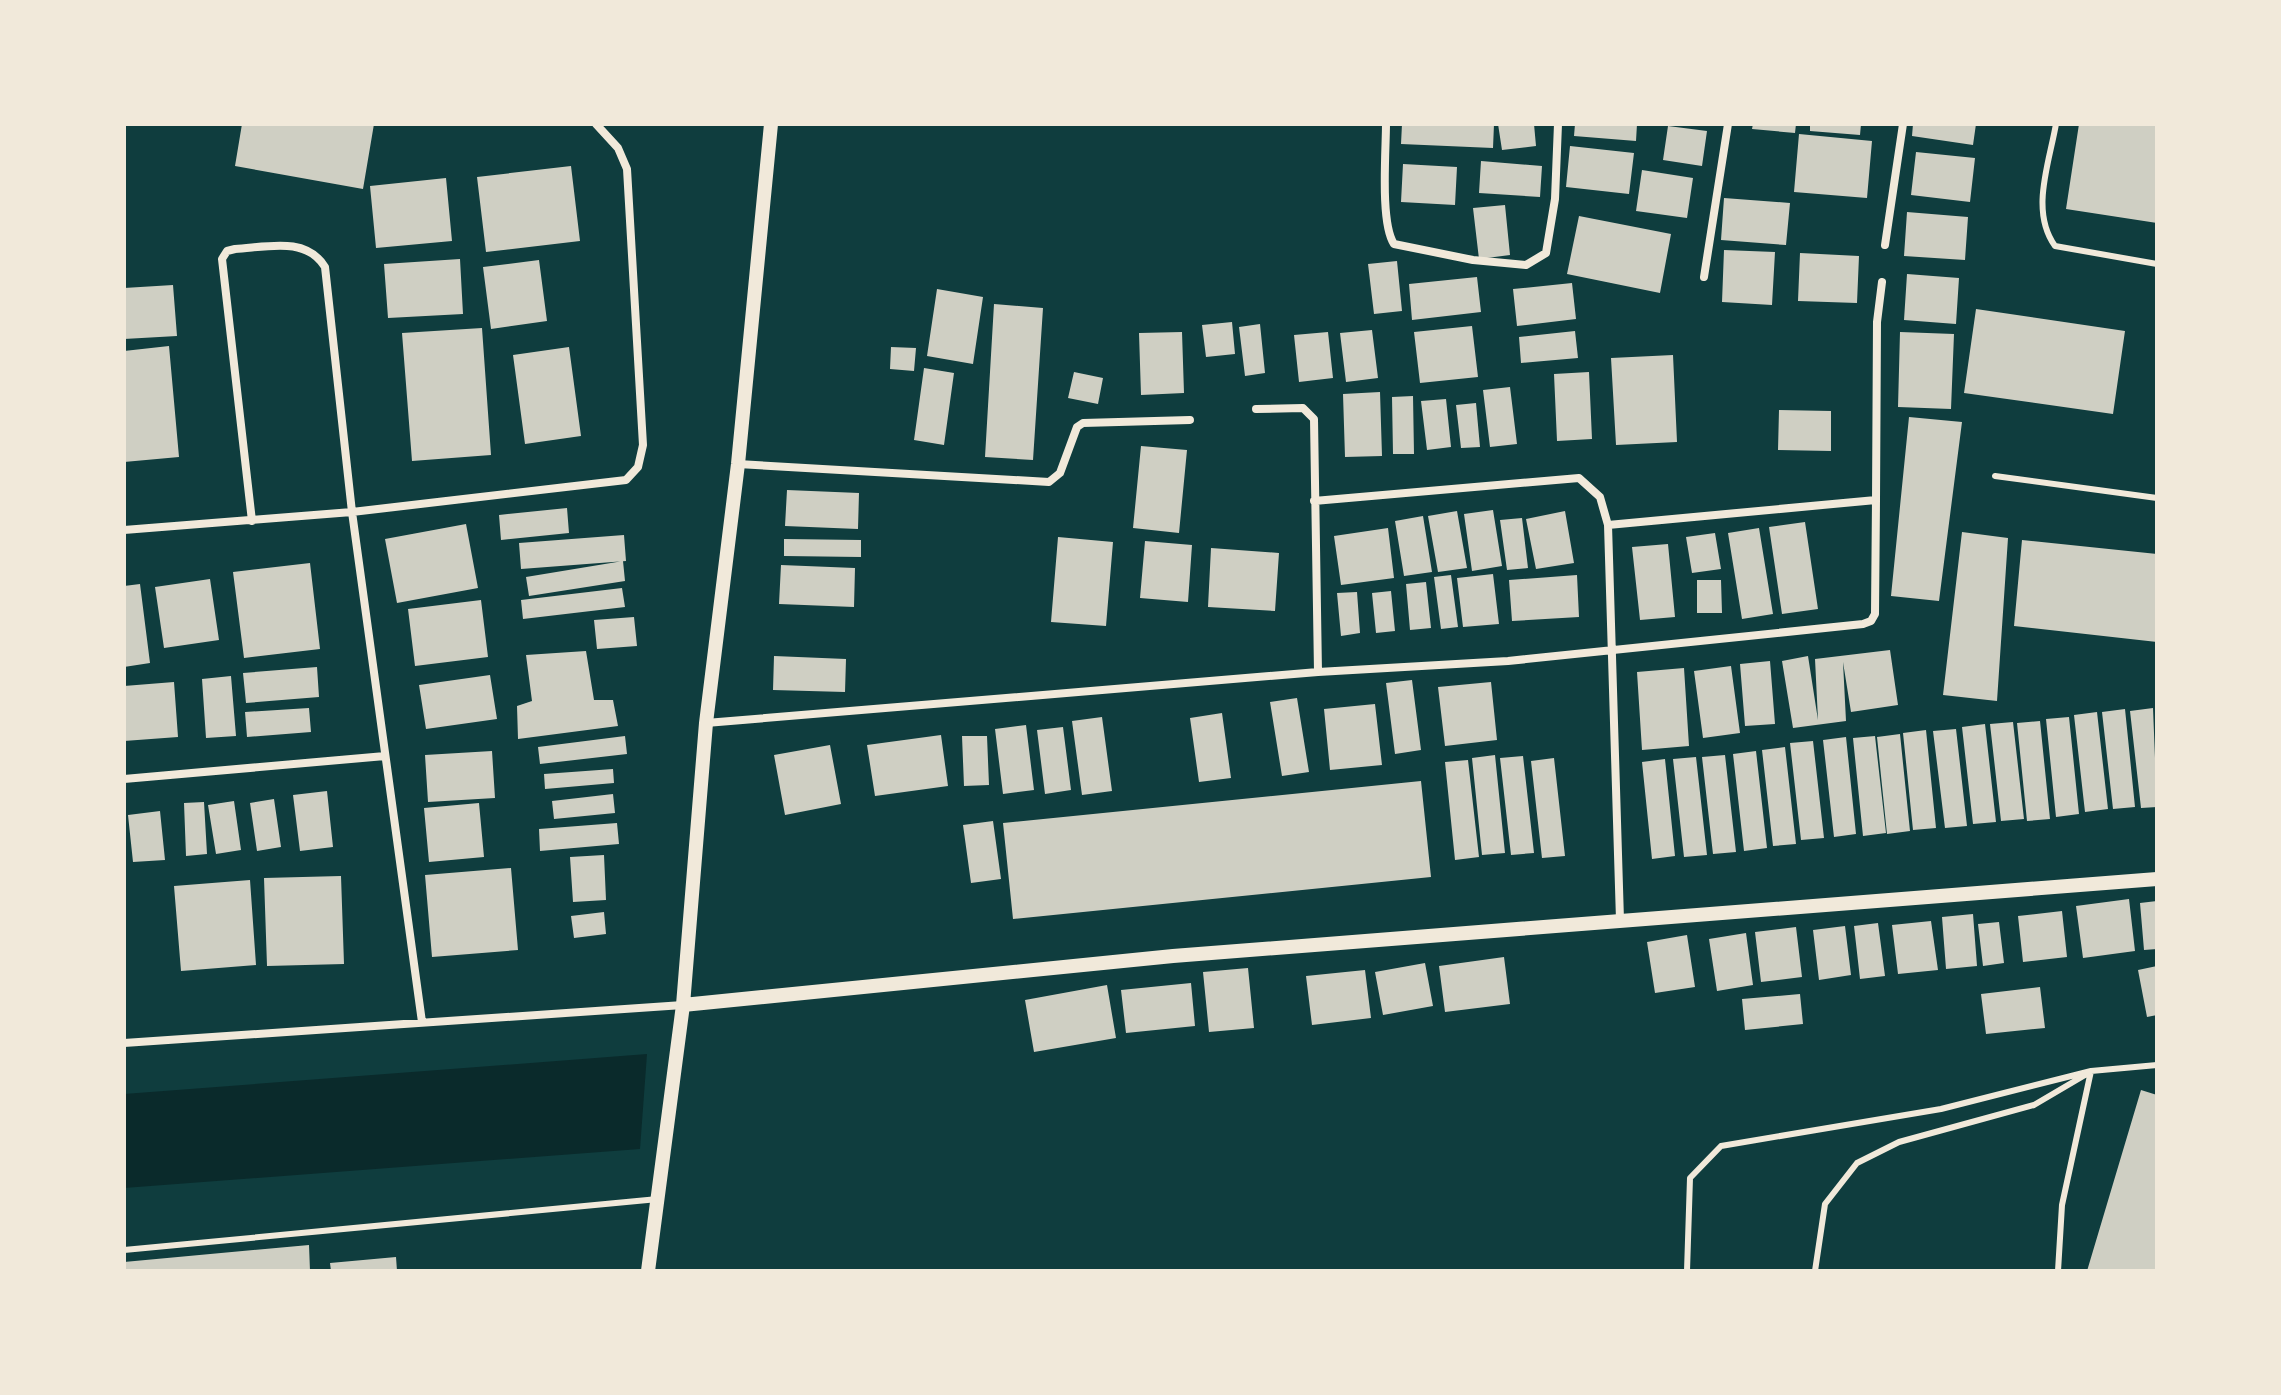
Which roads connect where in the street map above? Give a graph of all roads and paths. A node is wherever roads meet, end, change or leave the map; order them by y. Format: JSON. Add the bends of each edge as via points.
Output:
{"nodes":[{"id":1,"x":596,"y":124,"type":"edge"},
{"id":2,"x":771,"y":124,"type":"edge"},
{"id":3,"x":1386,"y":124,"type":"edge"},
{"id":4,"x":1558,"y":124,"type":"edge"},
{"id":5,"x":1728,"y":124,"type":"edge"},
{"id":6,"x":1903,"y":124,"type":"edge"},
{"id":7,"x":2056,"y":124,"type":"edge"},
{"id":8,"x":1885,"y":245,"type":"dead end"},
{"id":9,"x":2157,"y":264,"type":"edge"},
{"id":10,"x":1704,"y":277,"type":"dead end"},
{"id":11,"x":1882,"y":282,"type":"dead end"},
{"id":12,"x":1256,"y":409,"type":"dead end"},
{"id":13,"x":1190,"y":420,"type":"dead end"},
{"id":14,"x":738,"y":464,"type":"junction"},
{"id":15,"x":1995,"y":476,"type":"dead end"},
{"id":16,"x":2157,"y":498,"type":"edge"},
{"id":17,"x":1876,"y":500,"type":"junction"},
{"id":18,"x":1314,"y":501,"type":"junction"},
{"id":19,"x":352,"y":512,"type":"junction"},
{"id":20,"x":252,"y":521,"type":"junction"},
{"id":21,"x":1608,"y":525,"type":"junction"},
{"id":22,"x":124,"y":530,"type":"edge"},
{"id":23,"x":1612,"y":650,"type":"junction"},
{"id":24,"x":1318,"y":672,"type":"junction"},
{"id":25,"x":706,"y":723,"type":"junction"},
{"id":26,"x":385,"y":756,"type":"junction"},
{"id":27,"x":124,"y":779,"type":"edge"},
{"id":28,"x":2157,"y":879,"type":"edge"},
{"id":29,"x":1620,"y":920,"type":"junction"},
{"id":30,"x":683,"y":1005,"type":"junction"},
{"id":31,"x":422,"y":1022,"type":"junction"},
{"id":32,"x":124,"y":1043,"type":"edge"},
{"id":33,"x":2157,"y":1065,"type":"edge"},
{"id":34,"x":2091,"y":1071,"type":"junction"},
{"id":35,"x":660,"y":1199,"type":"junction"},
{"id":36,"x":124,"y":1250,"type":"edge"},
{"id":37,"x":648,"y":1271,"type":"edge"},
{"id":38,"x":1687,"y":1271,"type":"edge"},
{"id":39,"x":1815,"y":1271,"type":"edge"},
{"id":40,"x":2058,"y":1271,"type":"edge"}],
"edges":[{"from":1,"to":19,"type":"street","via":[[618,148],[627,169],[643,445],[638,467],[626,480],[612,484]]},
{"from":2,"to":14,"type":"street"},
{"from":3,"to":4,"type":"street","via":[[1394,244],[1526,265],[1546,253]]},
{"from":5,"to":10,"type":"street"},
{"from":6,"to":8,"type":"street"},
{"from":7,"to":9,"type":"lane","via":[[2040,214],[2055,246]]},
{"from":11,"to":17,"type":"street"},
{"from":12,"to":18,"type":"street","via":[[1303,408],[1311,414]]},
{"from":13,"to":14,"type":"street","via":[[1083,423],[1060,473],[1049,482]]},
{"from":14,"to":25,"type":"street"},
{"from":15,"to":16,"type":"lane"},
{"from":17,"to":21,"type":"street"},
{"from":17,"to":23,"type":"street","via":[[1871,621]]},
{"from":18,"to":21,"type":"street","via":[[1579,478],[1600,497]]},
{"from":18,"to":24,"type":"street"},
{"from":19,"to":20,"type":"street"},
{"from":19,"to":20,"type":"street","via":[[325,267],[316,253],[302,246],[235,249],[222,259]]},
{"from":19,"to":26,"type":"street"},
{"from":20,"to":22,"type":"street"},
{"from":21,"to":23,"type":"street"},
{"from":23,"to":24,"type":"street"},
{"from":23,"to":29,"type":"street"},
{"from":24,"to":25,"type":"street"},
{"from":25,"to":30,"type":"street"},
{"from":26,"to":27,"type":"street"},
{"from":26,"to":31,"type":"street"},
{"from":28,"to":29,"type":"street"},
{"from":29,"to":30,"type":"street","via":[[1173,956]]},
{"from":30,"to":31,"type":"street"},
{"from":30,"to":35,"type":"street"},
{"from":31,"to":32,"type":"street"},
{"from":33,"to":34,"type":"lane"},
{"from":34,"to":38,"type":"lane","via":[[1941,1109],[1721,1146],[1690,1178]]},
{"from":34,"to":39,"type":"lane","via":[[2034,1105],[1899,1142],[1857,1163],[1825,1204]]},
{"from":34,"to":40,"type":"lane","via":[[2062,1205]]},
{"from":35,"to":36,"type":"lane"},
{"from":35,"to":37,"type":"street"}]}
